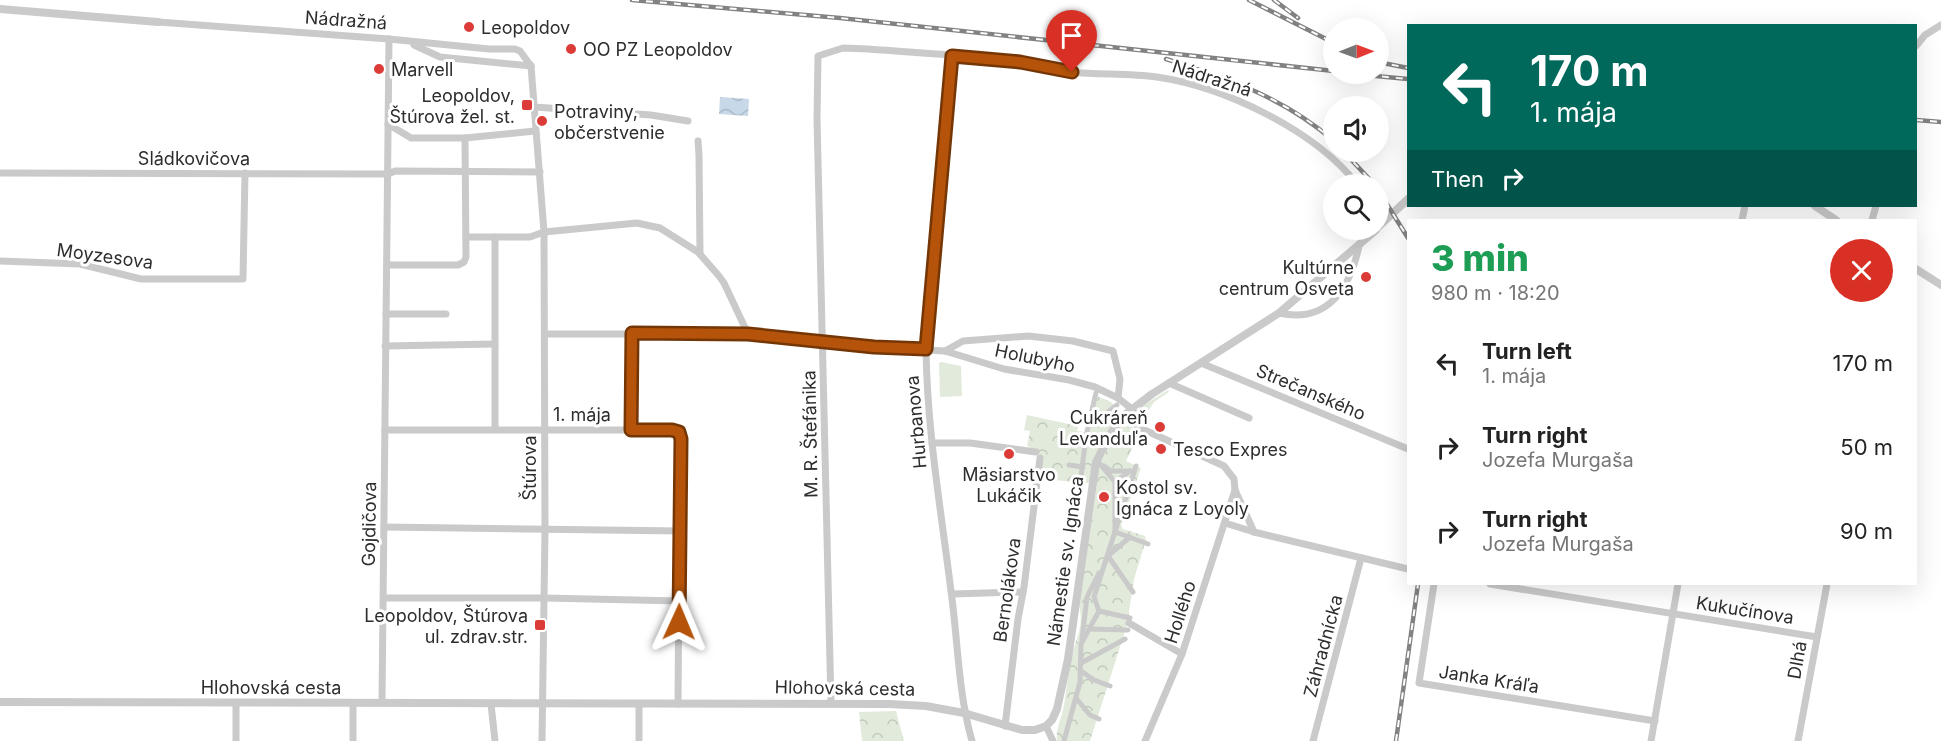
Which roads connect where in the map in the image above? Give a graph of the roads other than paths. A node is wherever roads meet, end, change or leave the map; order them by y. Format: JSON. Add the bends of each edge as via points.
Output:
{"nodes":[{"id":1,"x":0,"y":9,"type":"edge"},
{"id":2,"x":158,"y":22,"type":"joint"},
{"id":3,"x":1941,"y":25,"type":"edge"},
{"id":4,"x":389,"y":39,"type":"junction"},
{"id":5,"x":402,"y":41,"type":"junction"},
{"id":6,"x":1917,"y":45,"type":"edge"},
{"id":7,"x":818,"y":56,"type":"joint"},
{"id":8,"x":952,"y":56,"type":"junction"},
{"id":9,"x":531,"y":66,"type":"junction"},
{"id":10,"x":534,"y":107,"type":"junction"},
{"id":11,"x":688,"y":121,"type":"dead end"},
{"id":12,"x":388,"y":124,"type":"junction"},
{"id":13,"x":535,"y":131,"type":"junction"},
{"id":14,"x":465,"y":138,"type":"junction"},
{"id":15,"x":698,"y":141,"type":"dead end"},
{"id":16,"x":464,"y":171,"type":"junction"},
{"id":17,"x":540,"y":172,"type":"junction"},
{"id":18,"x":0,"y":173,"type":"edge"},
{"id":19,"x":244,"y":173,"type":"junction"},
{"id":20,"x":388,"y":174,"type":"junction"},
{"id":21,"x":1348,"y":174,"type":"edge"},
{"id":22,"x":1407,"y":200,"type":"edge"},
{"id":23,"x":1816,"y":207,"type":"edge"},
{"id":24,"x":1389,"y":217,"type":"edge"},
{"id":25,"x":1834,"y":219,"type":"edge"},
{"id":26,"x":544,"y":232,"type":"junction"},
{"id":27,"x":466,"y":237,"type":"junction"},
{"id":28,"x":495,"y":237,"type":"junction"},
{"id":29,"x":1365,"y":240,"type":"edge"},
{"id":30,"x":1359,"y":246,"type":"junction"},
{"id":31,"x":699,"y":254,"type":"junction"},
{"id":32,"x":0,"y":261,"type":"edge"},
{"id":33,"x":387,"y":266,"type":"junction"},
{"id":34,"x":1919,"y":271,"type":"edge"},
{"id":35,"x":1941,"y":285,"type":"edge"},
{"id":36,"x":1279,"y":313,"type":"junction"},
{"id":37,"x":386,"y":314,"type":"junction"},
{"id":38,"x":446,"y":314,"type":"dead end"},
{"id":39,"x":632,"y":333,"type":"junction"},
{"id":40,"x":545,"y":334,"type":"junction"},
{"id":41,"x":748,"y":334,"type":"junction"},
{"id":42,"x":822,"y":342,"type":"junction"},
{"id":43,"x":495,"y":344,"type":"junction"},
{"id":44,"x":385,"y":346,"type":"junction"},
{"id":45,"x":926,"y":349,"type":"junction"},
{"id":46,"x":945,"y":351,"type":"junction"},
{"id":47,"x":1201,"y":363,"type":"junction"},
{"id":48,"x":1169,"y":383,"type":"junction"},
{"id":49,"x":1096,"y":393,"type":"dead end"},
{"id":50,"x":1117,"y":402,"type":"junction"},
{"id":51,"x":1129,"y":411,"type":"junction"},
{"id":52,"x":1250,"y":418,"type":"dead end"},
{"id":53,"x":1092,"y":420,"type":"junction"},
{"id":54,"x":495,"y":429,"type":"junction"},
{"id":55,"x":544,"y":429,"type":"junction"},
{"id":56,"x":385,"y":430,"type":"junction"},
{"id":57,"x":631,"y":430,"type":"junction"},
{"id":58,"x":932,"y":443,"type":"junction"},
{"id":59,"x":1407,"y":449,"type":"edge"},
{"id":60,"x":1084,"y":459,"type":"junction"},
{"id":61,"x":1093,"y":461,"type":"dead end"},
{"id":62,"x":1069,"y":465,"type":"dead end"},
{"id":63,"x":1083,"y":467,"type":"junction"},
{"id":64,"x":1129,"y":471,"type":"junction"},
{"id":65,"x":1115,"y":482,"type":"junction"},
{"id":66,"x":1080,"y":486,"type":"dead end"},
{"id":67,"x":1235,"y":490,"type":"junction"},
{"id":68,"x":1225,"y":523,"type":"junction"},
{"id":69,"x":384,"y":527,"type":"junction"},
{"id":70,"x":544,"y":529,"type":"junction"},
{"id":71,"x":681,"y":531,"type":"junction"},
{"id":72,"x":1115,"y":532,"type":"junction"},
{"id":73,"x":1254,"y":532,"type":"junction"},
{"id":74,"x":1130,"y":537,"type":"junction"},
{"id":75,"x":1148,"y":544,"type":"dead end"},
{"id":76,"x":1108,"y":556,"type":"junction"},
{"id":77,"x":1361,"y":558,"type":"junction"},
{"id":78,"x":1407,"y":569,"type":"edge"},
{"id":79,"x":1434,"y":585,"type":"edge"},
{"id":80,"x":1497,"y":585,"type":"edge"},
{"id":81,"x":1678,"y":585,"type":"edge"},
{"id":82,"x":1827,"y":585,"type":"edge"},
{"id":83,"x":1022,"y":592,"type":"junction"},
{"id":84,"x":1133,"y":592,"type":"dead end"},
{"id":85,"x":952,"y":594,"type":"junction"},
{"id":86,"x":1084,"y":596,"type":"junction"},
{"id":87,"x":1094,"y":597,"type":"junction"},
{"id":88,"x":384,"y":598,"type":"junction"},
{"id":89,"x":544,"y":598,"type":"junction"},
{"id":90,"x":680,"y":601,"type":"junction"},
{"id":91,"x":1099,"y":611,"type":"junction"},
{"id":92,"x":1673,"y":614,"type":"junction"},
{"id":93,"x":1085,"y":617,"type":"junction"},
{"id":94,"x":1129,"y":624,"type":"junction"},
{"id":95,"x":1091,"y":627,"type":"junction"},
{"id":96,"x":1817,"y":637,"type":"junction"},
{"id":97,"x":1125,"y":639,"type":"dead end"},
{"id":98,"x":1082,"y":644,"type":"junction"},
{"id":99,"x":1182,"y":654,"type":"junction"},
{"id":100,"x":1081,"y":663,"type":"junction"},
{"id":101,"x":1081,"y":671,"type":"junction"},
{"id":102,"x":1110,"y":686,"type":"dead end"},
{"id":103,"x":1076,"y":698,"type":"junction"},
{"id":104,"x":0,"y":702,"type":"edge"},
{"id":105,"x":382,"y":702,"type":"junction"},
{"id":106,"x":353,"y":703,"type":"junction"},
{"id":107,"x":236,"y":704,"type":"junction"},
{"id":108,"x":491,"y":704,"type":"junction"},
{"id":109,"x":542,"y":704,"type":"junction"},
{"id":110,"x":639,"y":704,"type":"junction"},
{"id":111,"x":678,"y":704,"type":"junction"},
{"id":112,"x":831,"y":704,"type":"junction"},
{"id":113,"x":964,"y":713,"type":"junction"},
{"id":114,"x":1099,"y":719,"type":"dead end"},
{"id":115,"x":1655,"y":721,"type":"junction"},
{"id":116,"x":1005,"y":726,"type":"junction"},
{"id":117,"x":1046,"y":726,"type":"junction"},
{"id":118,"x":236,"y":741,"type":"edge"},
{"id":119,"x":353,"y":741,"type":"edge"},
{"id":120,"x":495,"y":741,"type":"edge"},
{"id":121,"x":542,"y":741,"type":"edge"},
{"id":122,"x":639,"y":741,"type":"edge"},
{"id":123,"x":972,"y":741,"type":"edge"},
{"id":124,"x":1053,"y":741,"type":"edge"},
{"id":125,"x":1064,"y":741,"type":"edge"},
{"id":126,"x":1145,"y":741,"type":"edge"},
{"id":127,"x":1313,"y":741,"type":"edge"},
{"id":128,"x":1651,"y":741,"type":"edge"},
{"id":129,"x":1798,"y":741,"type":"edge"}],
"edges":[{"from":1,"to":2,"type":"street","name":"Nádražná"},
{"from":2,"to":4,"type":"street","name":"Nádražná"},
{"from":3,"to":6,"type":"street"},
{"from":4,"to":5,"type":"street","name":"Nádražná"},
{"from":4,"to":12,"type":"street","name":"Gojdičova"},
{"from":5,"to":9,"type":"street","name":"Nádražná","via":[[440,57]]},
{"from":5,"to":9,"type":"street","name":"Nádražná","via":[[514,49]]},
{"from":7,"to":8,"type":"street","name":"Nádražná","via":[[843,48]]},
{"from":7,"to":42,"type":"street","name":"M. R. Štefánika"},
{"from":8,"to":21,"type":"street","name":"Nádražná","via":[[1020,62],[1072,72],[1157,77],[1193,85],[1290,128]]},
{"from":8,"to":45,"type":"street","name":"Hurbanova"},
{"from":9,"to":10,"type":"street","name":"Štúrova"},
{"from":10,"to":11,"type":"street"},
{"from":10,"to":13,"type":"street","name":"Štúrova"},
{"from":12,"to":14,"type":"street","via":[[411,138]]},
{"from":12,"to":20,"type":"street","name":"Gojdičova"},
{"from":13,"to":14,"type":"street"},
{"from":13,"to":17,"type":"street","name":"Štúrova"},
{"from":14,"to":16,"type":"street"},
{"from":15,"to":31,"type":"street"},
{"from":16,"to":17,"type":"street"},
{"from":16,"to":20,"type":"street"},
{"from":16,"to":27,"type":"street"},
{"from":17,"to":26,"type":"street","name":"Štúrova"},
{"from":18,"to":19,"type":"street","name":"Sládkovičova"},
{"from":19,"to":20,"type":"street","name":"Sládkovičova"},
{"from":19,"to":32,"type":"street","name":"Moyzesova","via":[[243,279],[141,279],[81,264]]},
{"from":20,"to":33,"type":"street","name":"Gojdičova"},
{"from":22,"to":24,"type":"street","name":"Námestie sv. Ignáca"},
{"from":23,"to":25,"type":"street"},
{"from":26,"to":28,"type":"street","via":[[530,237]]},
{"from":26,"to":31,"type":"street","via":[[637,223],[678,237]]},
{"from":26,"to":40,"type":"street","name":"Štúrova"},
{"from":27,"to":28,"type":"street"},
{"from":27,"to":33,"type":"street","via":[[466,257],[458,265]]},
{"from":28,"to":43,"type":"street","name":"Štúrova"},
{"from":29,"to":30,"type":"street","name":"Námestie sv. Ignáca"},
{"from":30,"to":36,"type":"street","name":"Námestie sv. Ignáca"},
{"from":30,"to":36,"type":"street","via":[[1345,287],[1328,306],[1301,316]]},
{"from":31,"to":41,"type":"street","via":[[724,284]]},
{"from":33,"to":37,"type":"street","name":"Gojdičova"},
{"from":34,"to":35,"type":"street"},
{"from":36,"to":47,"type":"street","name":"Námestie sv. Ignáca"},
{"from":37,"to":38,"type":"street"},
{"from":37,"to":44,"type":"street","name":"Gojdičova"},
{"from":39,"to":40,"type":"street","name":"Holubyho"},
{"from":39,"to":41,"type":"street","name":"Holubyho"},
{"from":39,"to":57,"type":"street"},
{"from":40,"to":55,"type":"street","name":"Štúrova"},
{"from":41,"to":42,"type":"street","name":"Holubyho"},
{"from":42,"to":45,"type":"street","name":"Holubyho"},
{"from":42,"to":112,"type":"street","name":"M. R. Štefánika"},
{"from":43,"to":44,"type":"street"},
{"from":43,"to":54,"type":"street","name":"Štúrova"},
{"from":44,"to":56,"type":"street","name":"Gojdičova"},
{"from":45,"to":46,"type":"street","name":"Holubyho"},
{"from":45,"to":58,"type":"street","name":"Hurbanova"},
{"from":46,"to":50,"type":"street","name":"Holubyho","via":[[1004,369],[1095,387]]},
{"from":46,"to":50,"type":"street","name":"Holubyho","via":[[963,341],[1028,336],[1113,351],[1120,378]]},
{"from":47,"to":48,"type":"street","name":"Námestie sv. Ignáca"},
{"from":47,"to":59,"type":"street","name":"Strečanského"},
{"from":48,"to":51,"type":"street","name":"Námestie sv. Ignáca"},
{"from":48,"to":52,"type":"street"},
{"from":49,"to":53,"type":"street"},
{"from":50,"to":51,"type":"street","name":"Holubyho"},
{"from":50,"to":53,"type":"street","via":[[1103,416]]},
{"from":51,"to":67,"type":"street","name":"Holubyho","via":[[1138,427],[1224,466],[1234,479]]},
{"from":51,"to":117,"type":"street","name":"Námestie sv. Ignáca","via":[[1112,431],[1096,462],[1068,659],[1057,709]]},
{"from":53,"to":60,"type":"street"},
{"from":54,"to":55,"type":"street","name":"1. mája"},
{"from":54,"to":56,"type":"street","name":"1. mája"},
{"from":55,"to":57,"type":"street","name":"1. mája"},
{"from":55,"to":70,"type":"street","name":"Štúrova"},
{"from":56,"to":69,"type":"street","name":"Gojdičova"},
{"from":57,"to":71,"type":"street","name":"1. mája","via":[[679,432]]},
{"from":58,"to":83,"type":"street","name":"Bernolákova","via":[[981,444],[1038,455]]},
{"from":58,"to":85,"type":"street","name":"Hurbanova"},
{"from":60,"to":61,"type":"street"},
{"from":60,"to":63,"type":"street"},
{"from":62,"to":63,"type":"street"},
{"from":63,"to":66,"type":"street"},
{"from":64,"to":65,"type":"street"},
{"from":64,"to":65,"type":"street","via":[[1111,471],[1100,464]]},
{"from":64,"to":72,"type":"street","via":[[1136,466]]},
{"from":65,"to":72,"type":"street"},
{"from":67,"to":68,"type":"street","name":"Hollého"},
{"from":67,"to":73,"type":"street"},
{"from":68,"to":73,"type":"street"},
{"from":68,"to":99,"type":"street","name":"Hollého"},
{"from":69,"to":70,"type":"street"},
{"from":69,"to":88,"type":"street","name":"Gojdičova"},
{"from":70,"to":71,"type":"street"},
{"from":70,"to":89,"type":"street","name":"Štúrova"},
{"from":71,"to":90,"type":"street","name":"1. mája"},
{"from":72,"to":74,"type":"street"},
{"from":72,"to":76,"type":"street"},
{"from":73,"to":77,"type":"street"},
{"from":74,"to":75,"type":"street"},
{"from":74,"to":76,"type":"street"},
{"from":76,"to":84,"type":"street"},
{"from":76,"to":86,"type":"street"},
{"from":76,"to":87,"type":"street"},
{"from":77,"to":78,"type":"street"},
{"from":77,"to":127,"type":"street","name":"Záhradnícka"},
{"from":79,"to":115,"type":"street","name":"Janka Kráľa","via":[[1419,683]]},
{"from":80,"to":92,"type":"street","name":"Kukučínova"},
{"from":81,"to":92,"type":"street"},
{"from":82,"to":96,"type":"street","name":"Dlhá"},
{"from":83,"to":85,"type":"street"},
{"from":83,"to":116,"type":"street","name":"Bernolákova"},
{"from":85,"to":113,"type":"street","name":"Hurbanova"},
{"from":86,"to":87,"type":"street"},
{"from":86,"to":93,"type":"street"},
{"from":87,"to":91,"type":"street"},
{"from":88,"to":89,"type":"street"},
{"from":88,"to":105,"type":"street","name":"Gojdičova"},
{"from":89,"to":90,"type":"street"},
{"from":89,"to":109,"type":"street","name":"Štúrova"},
{"from":90,"to":111,"type":"street","name":"1. mája"},
{"from":91,"to":94,"type":"street"},
{"from":91,"to":95,"type":"street"},
{"from":92,"to":96,"type":"street","name":"Kukučínova"},
{"from":92,"to":115,"type":"street"},
{"from":93,"to":95,"type":"street"},
{"from":93,"to":98,"type":"street"},
{"from":94,"to":95,"type":"street"},
{"from":94,"to":99,"type":"street"},
{"from":95,"to":98,"type":"street"},
{"from":96,"to":129,"type":"street","name":"Dlhá"},
{"from":97,"to":100,"type":"street"},
{"from":98,"to":100,"type":"street"},
{"from":99,"to":126,"type":"street","name":"Hollého"},
{"from":100,"to":101,"type":"street"},
{"from":101,"to":102,"type":"street"},
{"from":101,"to":103,"type":"street"},
{"from":103,"to":114,"type":"street","via":[[1090,715]]},
{"from":103,"to":125,"type":"street"},
{"from":104,"to":107,"type":"street","name":"Hlohovská cesta"},
{"from":105,"to":106,"type":"street","name":"Hlohovská cesta"},
{"from":105,"to":108,"type":"street","name":"Hlohovská cesta"},
{"from":106,"to":107,"type":"street","name":"Hlohovská cesta"},
{"from":106,"to":119,"type":"street"},
{"from":107,"to":118,"type":"street"},
{"from":108,"to":109,"type":"street","name":"Hlohovská cesta"},
{"from":108,"to":120,"type":"street"},
{"from":109,"to":110,"type":"street","name":"Hlohovská cesta"},
{"from":109,"to":121,"type":"street"},
{"from":110,"to":111,"type":"street","name":"Hlohovská cesta"},
{"from":110,"to":122,"type":"street"},
{"from":111,"to":112,"type":"street","name":"Hlohovská cesta"},
{"from":112,"to":113,"type":"street","name":"Hlohovská cesta","via":[[926,706]]},
{"from":113,"to":116,"type":"street","name":"Hlohovská cesta"},
{"from":113,"to":123,"type":"street","name":"Hurbanova"},
{"from":115,"to":128,"type":"street"},
{"from":116,"to":117,"type":"street","name":"Hlohovská cesta","via":[[1022,730]]},
{"from":117,"to":124,"type":"street"}]}
